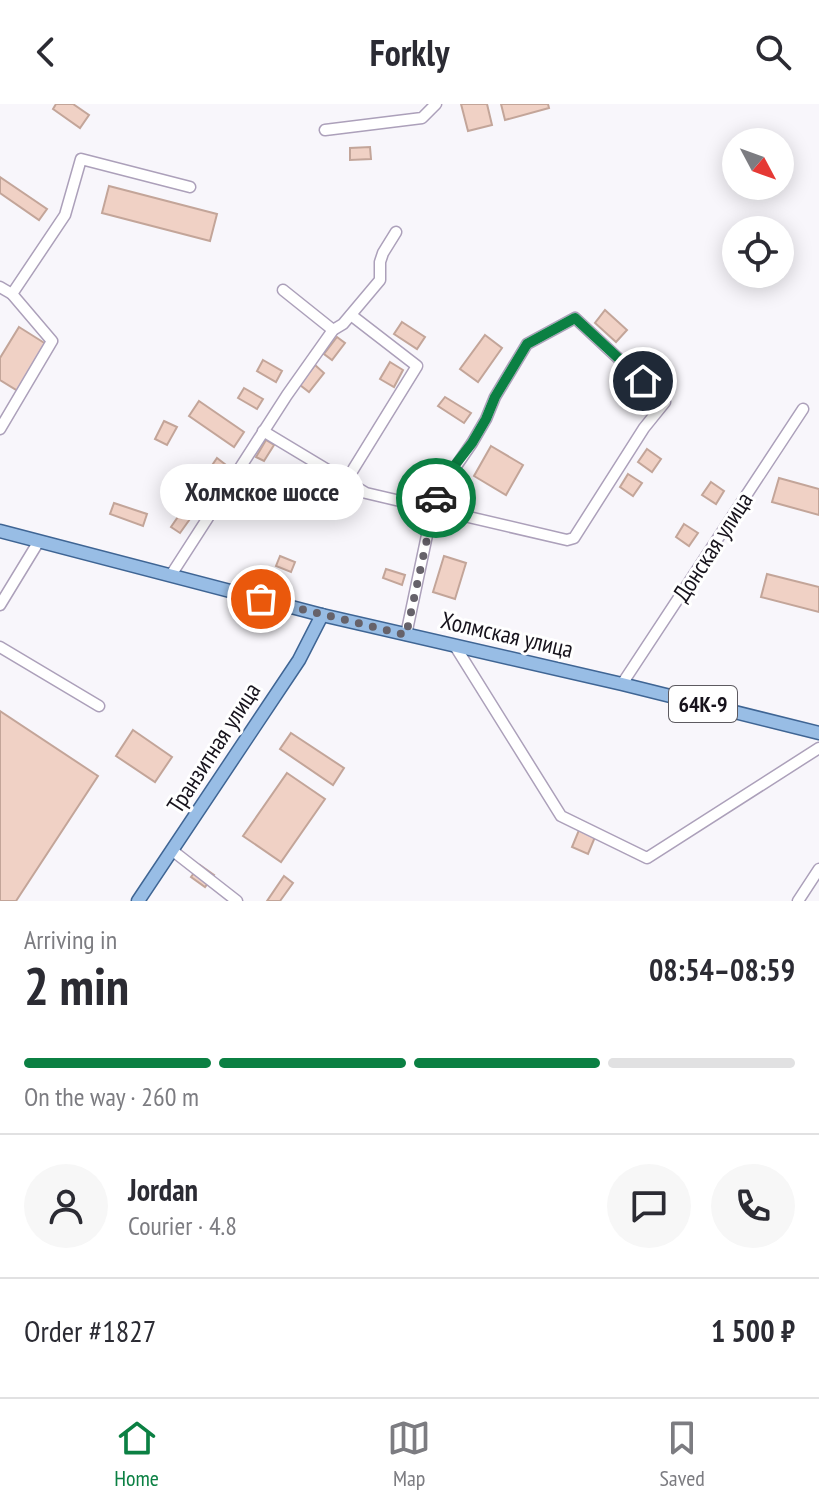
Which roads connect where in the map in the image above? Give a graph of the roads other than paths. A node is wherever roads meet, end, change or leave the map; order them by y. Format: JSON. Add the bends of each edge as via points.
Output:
{"nodes":[{"id":1,"x":436,"y":104,"type":"edge"},
{"id":2,"x":325,"y":130,"type":"dead end"},
{"id":3,"x":190,"y":187,"type":"dead end"},
{"id":4,"x":396,"y":232,"type":"dead end"},
{"id":5,"x":0,"y":287,"type":"edge"},
{"id":6,"x":283,"y":290,"type":"dead end"},
{"id":7,"x":12,"y":294,"type":"junction"},
{"id":8,"x":351,"y":315,"type":"junction"},
{"id":9,"x":333,"y":330,"type":"junction"},
{"id":10,"x":803,"y":409,"type":"dead end"},
{"id":11,"x":0,"y":429,"type":"edge"},
{"id":12,"x":263,"y":431,"type":"junction"},
{"id":13,"x":346,"y":481,"type":"junction"},
{"id":14,"x":433,"y":509,"type":"junction"},
{"id":15,"x":0,"y":531,"type":"edge"},
{"id":16,"x":39,"y":541,"type":"junction"},
{"id":17,"x":171,"y":575,"type":"junction"},
{"id":18,"x":0,"y":605,"type":"edge"},
{"id":19,"x":322,"y":615,"type":"junction"},
{"id":20,"x":406,"y":635,"type":"junction"},
{"id":21,"x":455,"y":646,"type":"junction"},
{"id":22,"x":0,"y":647,"type":"edge"},
{"id":23,"x":622,"y":684,"type":"junction"},
{"id":24,"x":99,"y":706,"type":"dead end"},
{"id":25,"x":819,"y":733,"type":"edge"},
{"id":26,"x":819,"y":748,"type":"edge"},
{"id":27,"x":173,"y":851,"type":"junction"},
{"id":28,"x":819,"y":869,"type":"edge"},
{"id":29,"x":138,"y":901,"type":"edge"},
{"id":30,"x":237,"y":901,"type":"edge"},
{"id":31,"x":798,"y":901,"type":"edge"}],
"edges":[{"from":1,"to":2,"type":"street","via":[[422,118]]},
{"from":3,"to":7,"type":"street","via":[[81,159],[65,215]]},
{"from":4,"to":8,"type":"street","via":[[383,253],[380,280]]},
{"from":5,"to":7,"type":"street"},
{"from":6,"to":9,"type":"street"},
{"from":7,"to":11,"type":"street","via":[[52,341]]},
{"from":8,"to":9,"type":"street"},
{"from":8,"to":13,"type":"street","via":[[417,366]]},
{"from":9,"to":12,"type":"street"},
{"from":10,"to":23,"type":"street","name":"Донская улица"},
{"from":12,"to":13,"type":"street"},
{"from":12,"to":17,"type":"street"},
{"from":13,"to":14,"type":"street","via":[[366,493]]},
{"from":14,"to":14,"type":"street","via":[[574,538],[665,402],[575,318],[527,344]]},
{"from":14,"to":20,"type":"street"},
{"from":15,"to":16,"type":"main road","name":"Холмская улица","number":"64К-9"},
{"from":16,"to":17,"type":"main road","name":"Холмская улица","number":"64К-9"},
{"from":16,"to":18,"type":"street"},
{"from":17,"to":19,"type":"main road","name":"Холмская улица","number":"64К-9"},
{"from":19,"to":20,"type":"main road","name":"Холмская улица","number":"64К-9"},
{"from":19,"to":27,"type":"main road","name":"Транзитная улица","via":[[299,660]]},
{"from":20,"to":21,"type":"main road","name":"Холмская улица","number":"64К-9"},
{"from":21,"to":23,"type":"main road","name":"Холмская улица","number":"64К-9"},
{"from":21,"to":26,"type":"street","via":[[561,816],[647,858]]},
{"from":22,"to":24,"type":"street"},
{"from":23,"to":25,"type":"main road","name":"Холмская улица","number":"64К-9"},
{"from":27,"to":29,"type":"main road","name":"Транзитная улица"},
{"from":27,"to":30,"type":"street"},
{"from":28,"to":31,"type":"street"}]}
